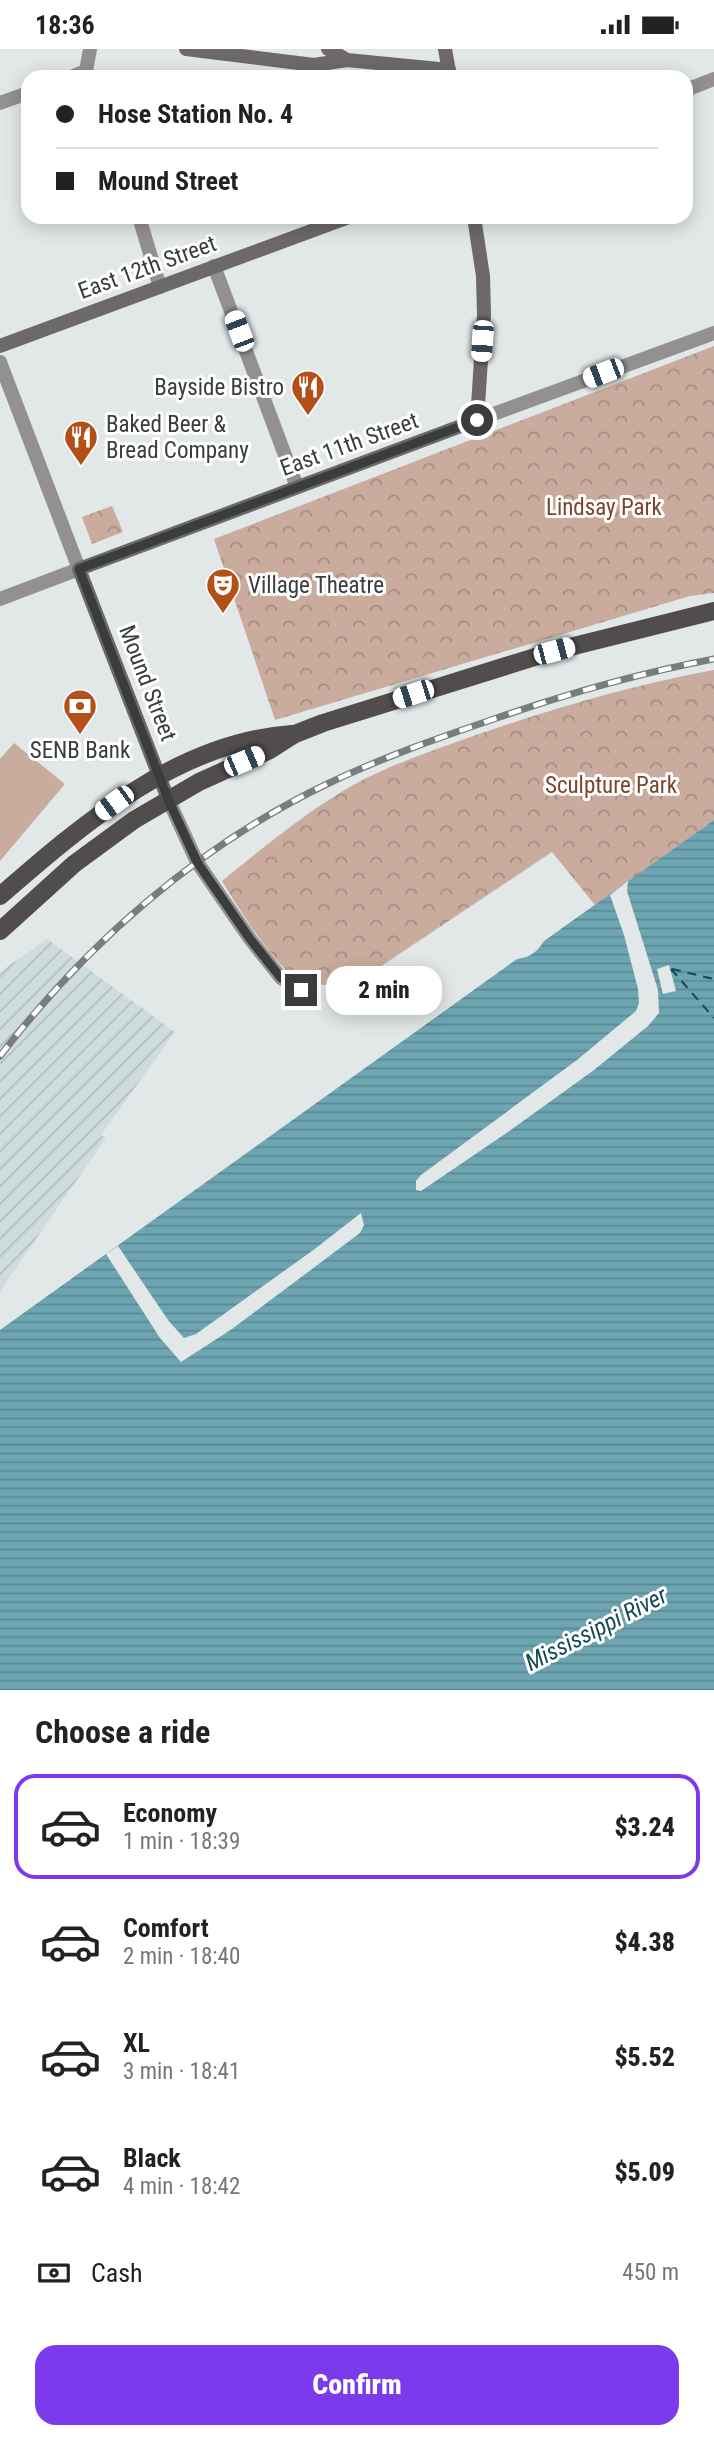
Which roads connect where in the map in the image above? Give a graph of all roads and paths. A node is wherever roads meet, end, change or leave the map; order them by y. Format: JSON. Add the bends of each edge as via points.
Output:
{"nodes":[{"id":1,"x":90,"y":49,"type":"edge"},
{"id":2,"x":186,"y":49,"type":"edge"},
{"id":3,"x":328,"y":49,"type":"edge"},
{"id":4,"x":445,"y":49,"type":"edge"},
{"id":5,"x":345,"y":54,"type":"edge"},
{"id":6,"x":87,"y":70,"type":"edge"},
{"id":7,"x":428,"y":70,"type":"edge"},
{"id":8,"x":448,"y":70,"type":"edge"},
{"id":9,"x":714,"y":79,"type":"edge"},
{"id":10,"x":693,"y":87,"type":"edge"},
{"id":11,"x":21,"y":96,"type":"edge"},
{"id":12,"x":0,"y":103,"type":"edge"},
{"id":13,"x":141,"y":224,"type":"edge"},
{"id":14,"x":330,"y":224,"type":"edge"},
{"id":15,"x":475,"y":224,"type":"edge"},
{"id":16,"x":214,"y":266,"type":"junction"},
{"id":17,"x":160,"y":286,"type":"junction"},
{"id":18,"x":714,"y":333,"type":"edge"},
{"id":19,"x":0,"y":346,"type":"edge"},
{"id":20,"x":0,"y":362,"type":"edge"},
{"id":21,"x":477,"y":420,"type":"junction"},
{"id":22,"x":297,"y":487,"type":"junction"},
{"id":23,"x":79,"y":569,"type":"junction"},
{"id":24,"x":0,"y":599,"type":"edge"},
{"id":25,"x":714,"y":611,"type":"edge"},
{"id":26,"x":295,"y":734,"type":"junction"},
{"id":27,"x":160,"y":777,"type":"junction"},
{"id":28,"x":168,"y":799,"type":"junction"},
{"id":29,"x":0,"y":896,"type":"edge"},
{"id":30,"x":0,"y":932,"type":"edge"},
{"id":31,"x":301,"y":990,"type":"dead end"}],
"edges":[{"from":1,"to":6,"type":"street"},
{"from":2,"to":5,"type":"street","via":[[313,65]]},
{"from":3,"to":5,"type":"street"},
{"from":4,"to":8,"type":"street"},
{"from":5,"to":7,"type":"street"},
{"from":9,"to":10,"type":"street"},
{"from":11,"to":12,"type":"street"},
{"from":13,"to":17,"type":"street"},
{"from":14,"to":16,"type":"street","name":"East 12th Street"},
{"from":15,"to":21,"type":"street","via":[[484,315]]},
{"from":16,"to":17,"type":"street","name":"East 12th Street"},
{"from":16,"to":22,"type":"street"},
{"from":17,"to":19,"type":"street","name":"East 12th Street"},
{"from":18,"to":21,"type":"street","name":"East 11th Street"},
{"from":20,"to":23,"type":"street","name":"Mound Street"},
{"from":21,"to":22,"type":"street","name":"East 11th Street"},
{"from":22,"to":23,"type":"street","name":"East 11th Street"},
{"from":23,"to":24,"type":"street","name":"East 11th Street"},
{"from":23,"to":27,"type":"street","name":"Mound Street"},
{"from":25,"to":26,"type":"main road","via":[[554,651]]},
{"from":26,"to":27,"type":"main road","via":[[263,736],[227,747]]},
{"from":26,"to":28,"type":"main road"},
{"from":27,"to":28,"type":"street","name":"Mound Street"},
{"from":27,"to":29,"type":"main road","via":[[90,820]]},
{"from":28,"to":30,"type":"main road","via":[[74,864]]},
{"from":28,"to":31,"type":"street","name":"Mound Street","via":[[197,862],[250,939],[281,978]]}]}
